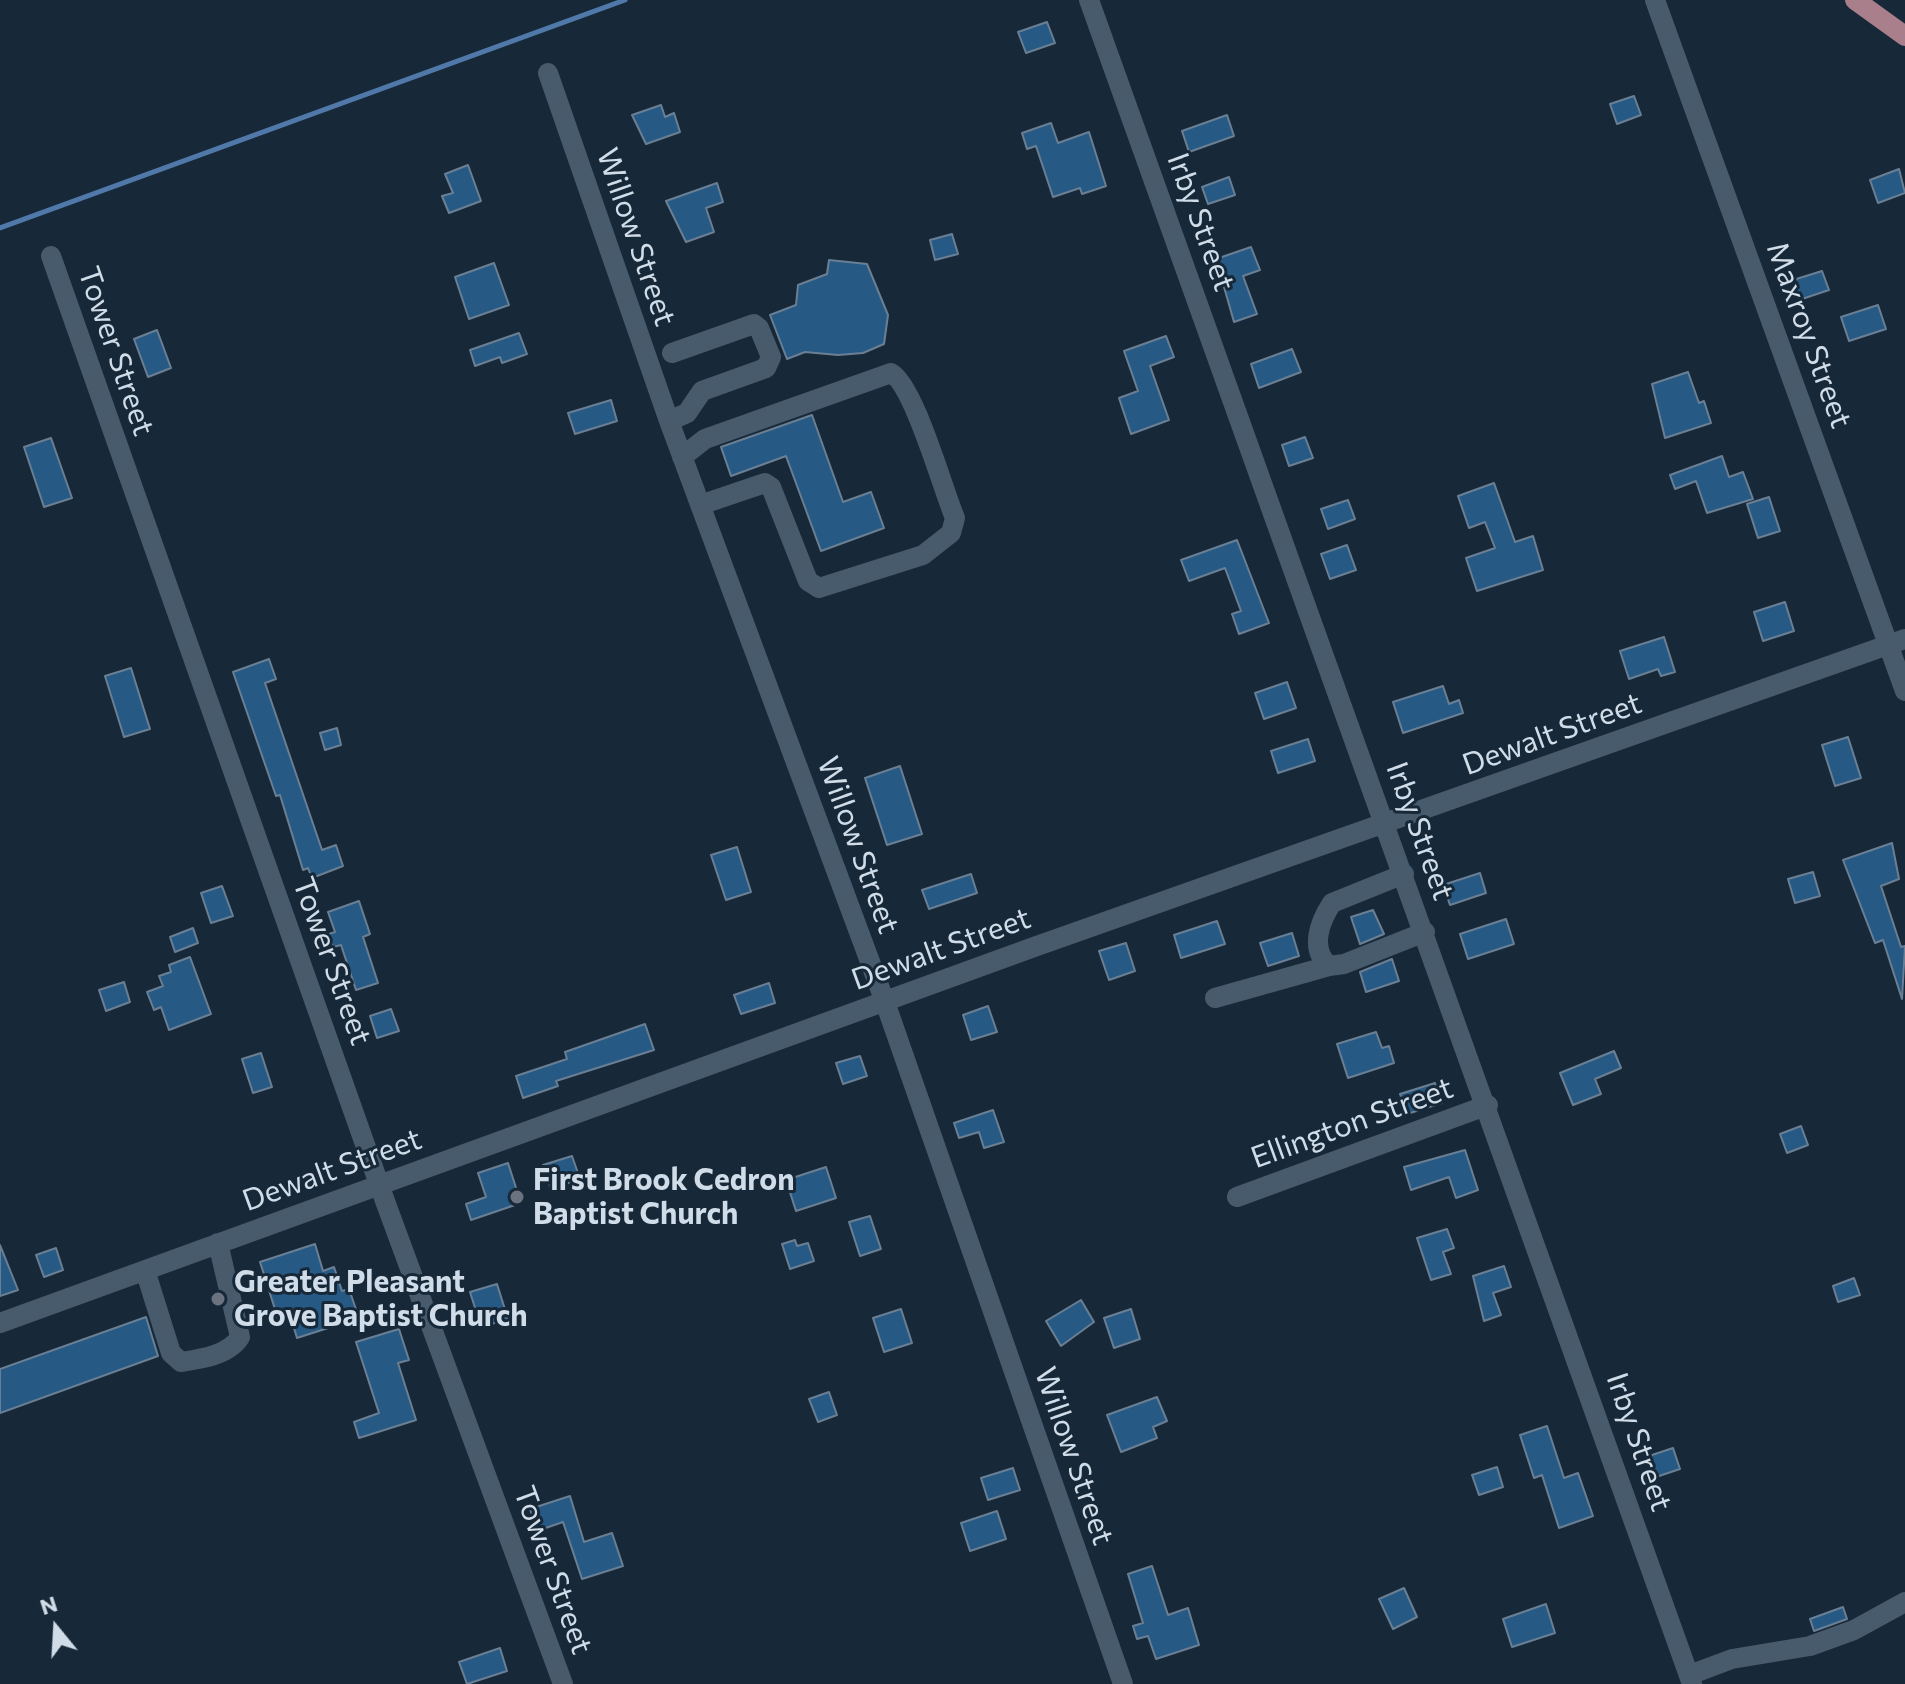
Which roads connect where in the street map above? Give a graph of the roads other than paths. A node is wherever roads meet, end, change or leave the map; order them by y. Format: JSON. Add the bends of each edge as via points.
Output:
{"nodes":[{"id":1,"x":1089,"y":0,"type":"edge"},
{"id":2,"x":1655,"y":0,"type":"edge"},
{"id":3,"x":1855,"y":0,"type":"edge"},
{"id":4,"x":1905,"y":36,"type":"edge"},
{"id":5,"x":548,"y":73,"type":"dead end"},
{"id":6,"x":51,"y":256,"type":"dead end"},
{"id":7,"x":672,"y":353,"type":"dead end"},
{"id":8,"x":669,"y":421,"type":"junction"},
{"id":9,"x":682,"y":457,"type":"junction"},
{"id":10,"x":700,"y":505,"type":"junction"},
{"id":11,"x":1897,"y":642,"type":"edge"},
{"id":12,"x":1905,"y":691,"type":"edge"},
{"id":13,"x":1386,"y":825,"type":"junction"},
{"id":14,"x":1404,"y":874,"type":"junction"},
{"id":15,"x":1425,"y":932,"type":"junction"},
{"id":16,"x":1329,"y":966,"type":"junction"},
{"id":17,"x":1215,"y":998,"type":"dead end"},
{"id":18,"x":885,"y":1002,"type":"junction"},
{"id":19,"x":1488,"y":1105,"type":"junction"},
{"id":20,"x":379,"y":1185,"type":"junction"},
{"id":21,"x":1237,"y":1197,"type":"dead end"},
{"id":22,"x":218,"y":1243,"type":"junction"},
{"id":23,"x":145,"y":1270,"type":"junction"},
{"id":24,"x":0,"y":1323,"type":"edge"},
{"id":25,"x":1905,"y":1602,"type":"edge"},
{"id":26,"x":1690,"y":1679,"type":"edge"},
{"id":27,"x":563,"y":1684,"type":"edge"},
{"id":28,"x":1123,"y":1684,"type":"edge"}],
"edges":[{"from":1,"to":13,"type":"street","name":"Irby Street"},
{"from":2,"to":11,"type":"street","name":"Maxroy Street"},
{"from":3,"to":4,"type":"main road"},
{"from":5,"to":8,"type":"street","name":"Willow Street"},
{"from":6,"to":20,"type":"street","name":"Tower Street"},
{"from":7,"to":8,"type":"street","via":[[754,324],[771,357],[766,368],[702,391],[687,413]]},
{"from":8,"to":9,"type":"street","name":"Willow Street"},
{"from":9,"to":10,"type":"street","name":"Willow Street"},
{"from":9,"to":10,"type":"street","via":[[705,439],[891,373],[900,378],[916,414],[955,518],[951,533],[923,555],[819,588],[808,581],[777,494],[765,483]]},
{"from":10,"to":18,"type":"street","name":"Willow Street"},
{"from":11,"to":12,"type":"street","name":"Maxroy Street"},
{"from":11,"to":13,"type":"street","name":"Dewalt Street"},
{"from":13,"to":14,"type":"street","name":"Irby Street"},
{"from":13,"to":18,"type":"street","name":"Dewalt Street"},
{"from":14,"to":15,"type":"street","name":"Irby Street"},
{"from":14,"to":16,"type":"street","via":[[1332,903],[1318,942]]},
{"from":15,"to":16,"type":"street"},
{"from":15,"to":19,"type":"street","name":"Irby Street"},
{"from":16,"to":17,"type":"street"},
{"from":18,"to":20,"type":"street","name":"Dewalt Street"},
{"from":18,"to":28,"type":"street","name":"Willow Street"},
{"from":19,"to":21,"type":"street","name":"Ellington Street"},
{"from":19,"to":26,"type":"street","name":"Irby Street"},
{"from":20,"to":22,"type":"street","name":"Dewalt Street"},
{"from":20,"to":27,"type":"street","name":"Tower Street"},
{"from":22,"to":23,"type":"street","name":"Dewalt Street"},
{"from":22,"to":23,"type":"street","via":[[240,1337],[235,1346],[202,1359],[181,1362],[171,1353]]},
{"from":23,"to":24,"type":"street","name":"Dewalt Street"},
{"from":25,"to":26,"type":"street","via":[[1810,1646],[1732,1659]]}]}
